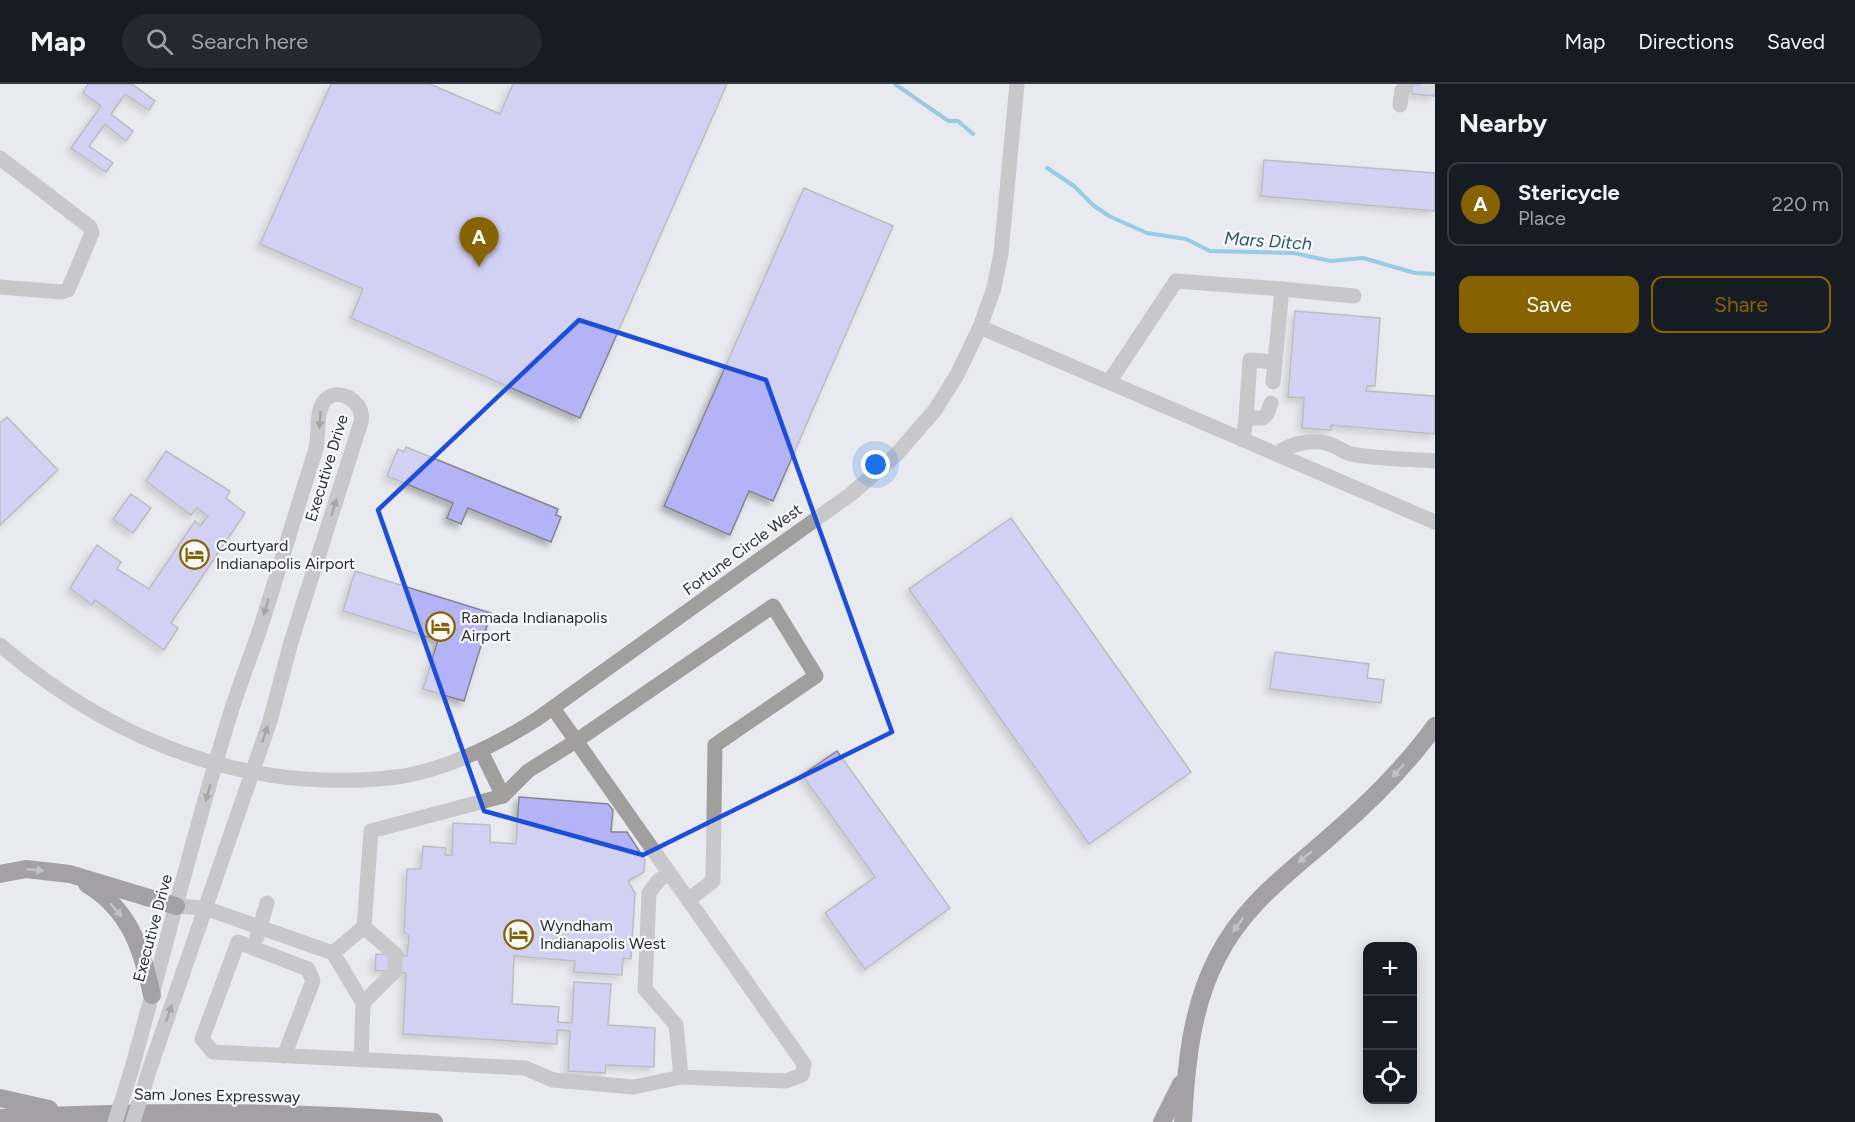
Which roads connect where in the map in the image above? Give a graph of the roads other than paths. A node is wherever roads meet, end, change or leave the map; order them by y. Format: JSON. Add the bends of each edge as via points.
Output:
{"nodes":[{"id":1,"x":1017,"y":84,"type":"edge"},
{"id":2,"x":1407,"y":84,"type":"edge"},
{"id":3,"x":1400,"y":105,"type":"dead end"},
{"id":4,"x":0,"y":158,"type":"edge"},
{"id":5,"x":0,"y":287,"type":"edge"},
{"id":6,"x":1282,"y":289,"type":"junction"},
{"id":7,"x":1354,"y":296,"type":"dead end"},
{"id":8,"x":980,"y":327,"type":"junction"},
{"id":9,"x":1275,"y":362,"type":"junction"},
{"id":10,"x":1109,"y":382,"type":"junction"},
{"id":11,"x":1273,"y":382,"type":"dead end"},
{"id":12,"x":1271,"y":403,"type":"dead end"},
{"id":13,"x":1246,"y":418,"type":"junction"},
{"id":14,"x":1243,"y":440,"type":"junction"},
{"id":15,"x":1277,"y":454,"type":"junction"},
{"id":16,"x":1435,"y":461,"type":"edge"},
{"id":17,"x":1435,"y":522,"type":"edge"},
{"id":18,"x":0,"y":645,"type":"edge"},
{"id":19,"x":553,"y":708,"type":"junction"},
{"id":20,"x":1435,"y":726,"type":"edge"},
{"id":21,"x":576,"y":741,"type":"junction"},
{"id":22,"x":481,"y":751,"type":"junction"},
{"id":23,"x":216,"y":764,"type":"junction"},
{"id":24,"x":252,"y":773,"type":"junction"},
{"id":25,"x":503,"y":796,"type":"junction"},
{"id":26,"x":669,"y":873,"type":"junction"},
{"id":27,"x":0,"y":874,"type":"edge"},
{"id":28,"x":70,"y":874,"type":"junction"},
{"id":29,"x":688,"y":900,"type":"junction"},
{"id":30,"x":267,"y":903,"type":"dead end"},
{"id":31,"x":176,"y":906,"type":"junction"},
{"id":32,"x":205,"y":908,"type":"junction"},
{"id":33,"x":260,"y":927,"type":"junction"},
{"id":34,"x":364,"y":927,"type":"junction"},
{"id":35,"x":254,"y":949,"type":"junction"},
{"id":36,"x":333,"y":953,"type":"junction"},
{"id":37,"x":152,"y":995,"type":"junction"},
{"id":38,"x":363,"y":1003,"type":"junction"},
{"id":39,"x":284,"y":1056,"type":"junction"},
{"id":40,"x":361,"y":1060,"type":"junction"},
{"id":41,"x":1186,"y":1074,"type":"junction"},
{"id":42,"x":681,"y":1077,"type":"junction"},
{"id":43,"x":0,"y":1098,"type":"edge"},
{"id":44,"x":74,"y":1114,"type":"junction"},
{"id":45,"x":0,"y":1118,"type":"edge"},
{"id":46,"x":115,"y":1122,"type":"edge"},
{"id":47,"x":133,"y":1122,"type":"edge"},
{"id":48,"x":434,"y":1122,"type":"edge"},
{"id":49,"x":1162,"y":1122,"type":"edge"},
{"id":50,"x":1183,"y":1122,"type":"edge"}],
"edges":[{"from":1,"to":8,"type":"street","name":"Fortune Circle West","via":[[1001,253]]},
{"from":2,"to":3,"type":"street"},
{"from":4,"to":5,"type":"street","via":[[93,233],[68,290]]},
{"from":6,"to":7,"type":"street"},
{"from":6,"to":9,"type":"street"},
{"from":6,"to":10,"type":"street","via":[[1176,280]]},
{"from":8,"to":10,"type":"street"},
{"from":8,"to":19,"type":"street","name":"Fortune Circle West","via":[[957,375],[934,410],[885,465],[851,494]]},
{"from":9,"to":11,"type":"street"},
{"from":9,"to":13,"type":"street","via":[[1250,360]]},
{"from":10,"to":14,"type":"street"},
{"from":12,"to":13,"type":"street","via":[[1263,418]]},
{"from":13,"to":14,"type":"street"},
{"from":14,"to":15,"type":"street"},
{"from":15,"to":16,"type":"street","via":[[1286,447],[1324,442],[1348,454]]},
{"from":15,"to":17,"type":"street"},
{"from":18,"to":23,"type":"street","name":"Fortune Circle West","via":[[56,689],[118,726]]},
{"from":19,"to":21,"type":"street"},
{"from":19,"to":22,"type":"street","name":"Fortune Circle West"},
{"from":20,"to":41,"type":"highway","one_way":true,"via":[[1388,783],[1277,881],[1243,917],[1216,958],[1203,992]]},
{"from":21,"to":25,"type":"street","via":[[528,771]]},
{"from":21,"to":26,"type":"street"},
{"from":21,"to":29,"type":"street","via":[[773,606],[816,676],[715,745],[713,881]]},
{"from":22,"to":24,"type":"street","name":"Fortune Circle West","via":[[442,766],[392,777],[349,781]]},
{"from":22,"to":25,"type":"street"},
{"from":23,"to":24,"type":"street","name":"Fortune Circle West"},
{"from":24,"to":23,"type":"street","name":"Executive Drive","one_way":true,"via":[[362,417],[357,403],[345,396],[325,400],[320,409],[317,445]]},
{"from":23,"to":31,"type":"street","name":"Executive Drive","one_way":true},
{"from":24,"to":32,"type":"street","name":"Executive Drive"},
{"from":25,"to":34,"type":"street","via":[[371,831]]},
{"from":26,"to":29,"type":"street"},
{"from":26,"to":42,"type":"street","via":[[649,893],[645,988],[676,1025]]},
{"from":27,"to":28,"type":"highway","one_way":true,"via":[[26,869]]},
{"from":28,"to":31,"type":"highway"},
{"from":28,"to":37,"type":"highway","one_way":true,"via":[[101,894],[126,921],[143,955]]},
{"from":29,"to":42,"type":"street","via":[[804,1064],[802,1075],[786,1081]]},
{"from":30,"to":33,"type":"street"},
{"from":31,"to":32,"type":"street"},
{"from":31,"to":37,"type":"street","name":"Executive Drive"},
{"from":32,"to":33,"type":"street"},
{"from":47,"to":32,"type":"street","name":"Executive Drive","one_way":true,"bridge":true},
{"from":33,"to":35,"type":"street"},
{"from":33,"to":36,"type":"street"},
{"from":34,"to":36,"type":"street"},
{"from":34,"to":38,"type":"street","via":[[396,955],[394,972]]},
{"from":35,"to":39,"type":"street","via":[[308,969],[313,981]]},
{"from":35,"to":39,"type":"street","via":[[238,942],[202,1039],[213,1052]]},
{"from":36,"to":38,"type":"street"},
{"from":37,"to":46,"type":"street","name":"Executive Drive","bridge":true},
{"from":38,"to":40,"type":"street"},
{"from":39,"to":40,"type":"street"},
{"from":40,"to":42,"type":"street","via":[[525,1068],[553,1080],[634,1087]]},
{"from":41,"to":49,"type":"highway"},
{"from":41,"to":50,"type":"highway"},
{"from":43,"to":44,"type":"highway"},
{"from":44,"to":45,"type":"highway","name":"Sam Jones Expressway"},
{"from":44,"to":48,"type":"highway","name":"Sam Jones Expressway","via":[[243,1113]]}]}
